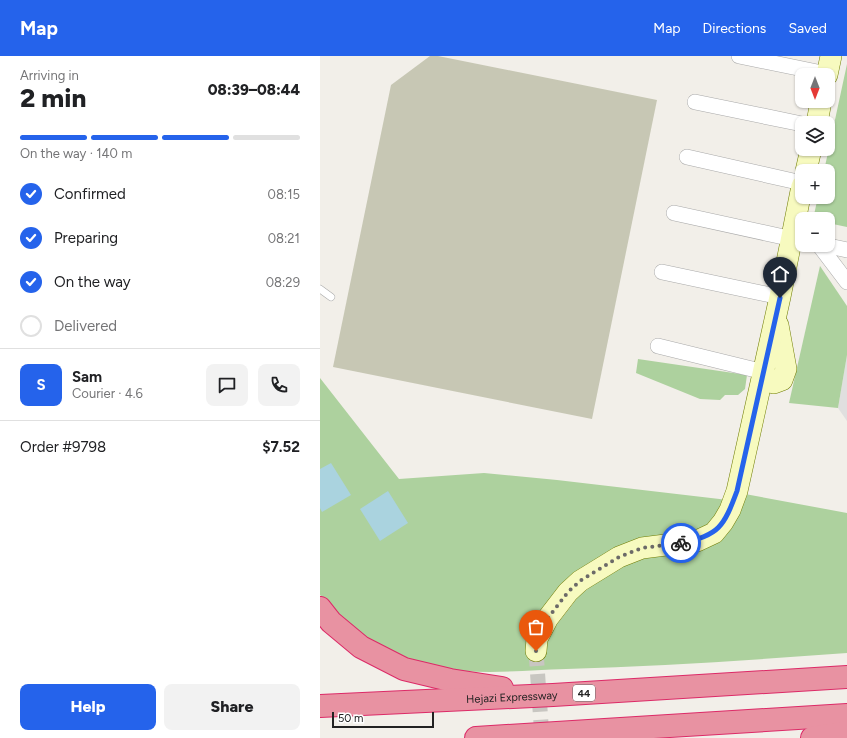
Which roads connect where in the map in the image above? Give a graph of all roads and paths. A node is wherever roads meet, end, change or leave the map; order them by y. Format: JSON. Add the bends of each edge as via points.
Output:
{"nodes":[{"id":1,"x":738,"y":56,"type":"edge"},
{"id":2,"x":828,"y":68,"type":"edge"},
{"id":3,"x":695,"y":102,"type":"dead end"},
{"id":4,"x":795,"y":123,"type":"edge"},
{"id":5,"x":686,"y":157,"type":"dead end"},
{"id":6,"x":795,"y":183,"type":"edge"},
{"id":7,"x":674,"y":213,"type":"dead end"},
{"id":8,"x":795,"y":240,"type":"edge"},
{"id":9,"x":795,"y":244,"type":"edge"},
{"id":10,"x":835,"y":247,"type":"edge"},
{"id":11,"x":847,"y":250,"type":"edge"},
{"id":12,"x":824,"y":252,"type":"edge"},
{"id":13,"x":662,"y":272,"type":"dead end"},
{"id":14,"x":847,"y":282,"type":"edge"},
{"id":15,"x":320,"y":289,"type":"edge"},
{"id":16,"x":331,"y":297,"type":"dead end"},
{"id":17,"x":778,"y":306,"type":"junction"},
{"id":18,"x":658,"y":346,"type":"dead end"},
{"id":19,"x":764,"y":372,"type":"junction"},
{"id":20,"x":320,"y":608,"type":"edge"},
{"id":21,"x":536,"y":651,"type":"tunnel mouth"},
{"id":22,"x":847,"y":677,"type":"edge"},
{"id":23,"x":553,"y":695,"type":"junction"},
{"id":24,"x":320,"y":706,"type":"edge"},
{"id":25,"x":847,"y":715,"type":"edge"},
{"id":26,"x":847,"y":732,"type":"edge"},
{"id":27,"x":476,"y":738,"type":"edge"},
{"id":28,"x":812,"y":738,"type":"edge"}],
"edges":[{"from":1,"to":2,"type":"street"},
{"from":3,"to":4,"type":"street"},
{"from":5,"to":6,"type":"street"},
{"from":7,"to":8,"type":"street"},
{"from":9,"to":17,"type":"street"},
{"from":10,"to":11,"type":"street"},
{"from":12,"to":14,"type":"street"},
{"from":13,"to":17,"type":"street"},
{"from":15,"to":16,"type":"lane"},
{"from":17,"to":19,"type":"street","via":[[786,369],[782,380],[774,383],[768,381]]},
{"from":18,"to":19,"type":"street"},
{"from":19,"to":21,"type":"street","via":[[737,491],[724,522],[714,533],[697,540],[642,548],[619,557],[580,581],[548,618],[537,640]]},
{"from":20,"to":23,"type":"highway","via":[[361,647],[404,670],[450,680]]},
{"from":22,"to":23,"type":"highway","name":"Hejazi Expressway","number":"44"},
{"from":23,"to":24,"type":"highway","name":"Hejazi Expressway","number":"44"},
{"from":25,"to":27,"type":"highway"},
{"from":26,"to":28,"type":"highway"}]}
